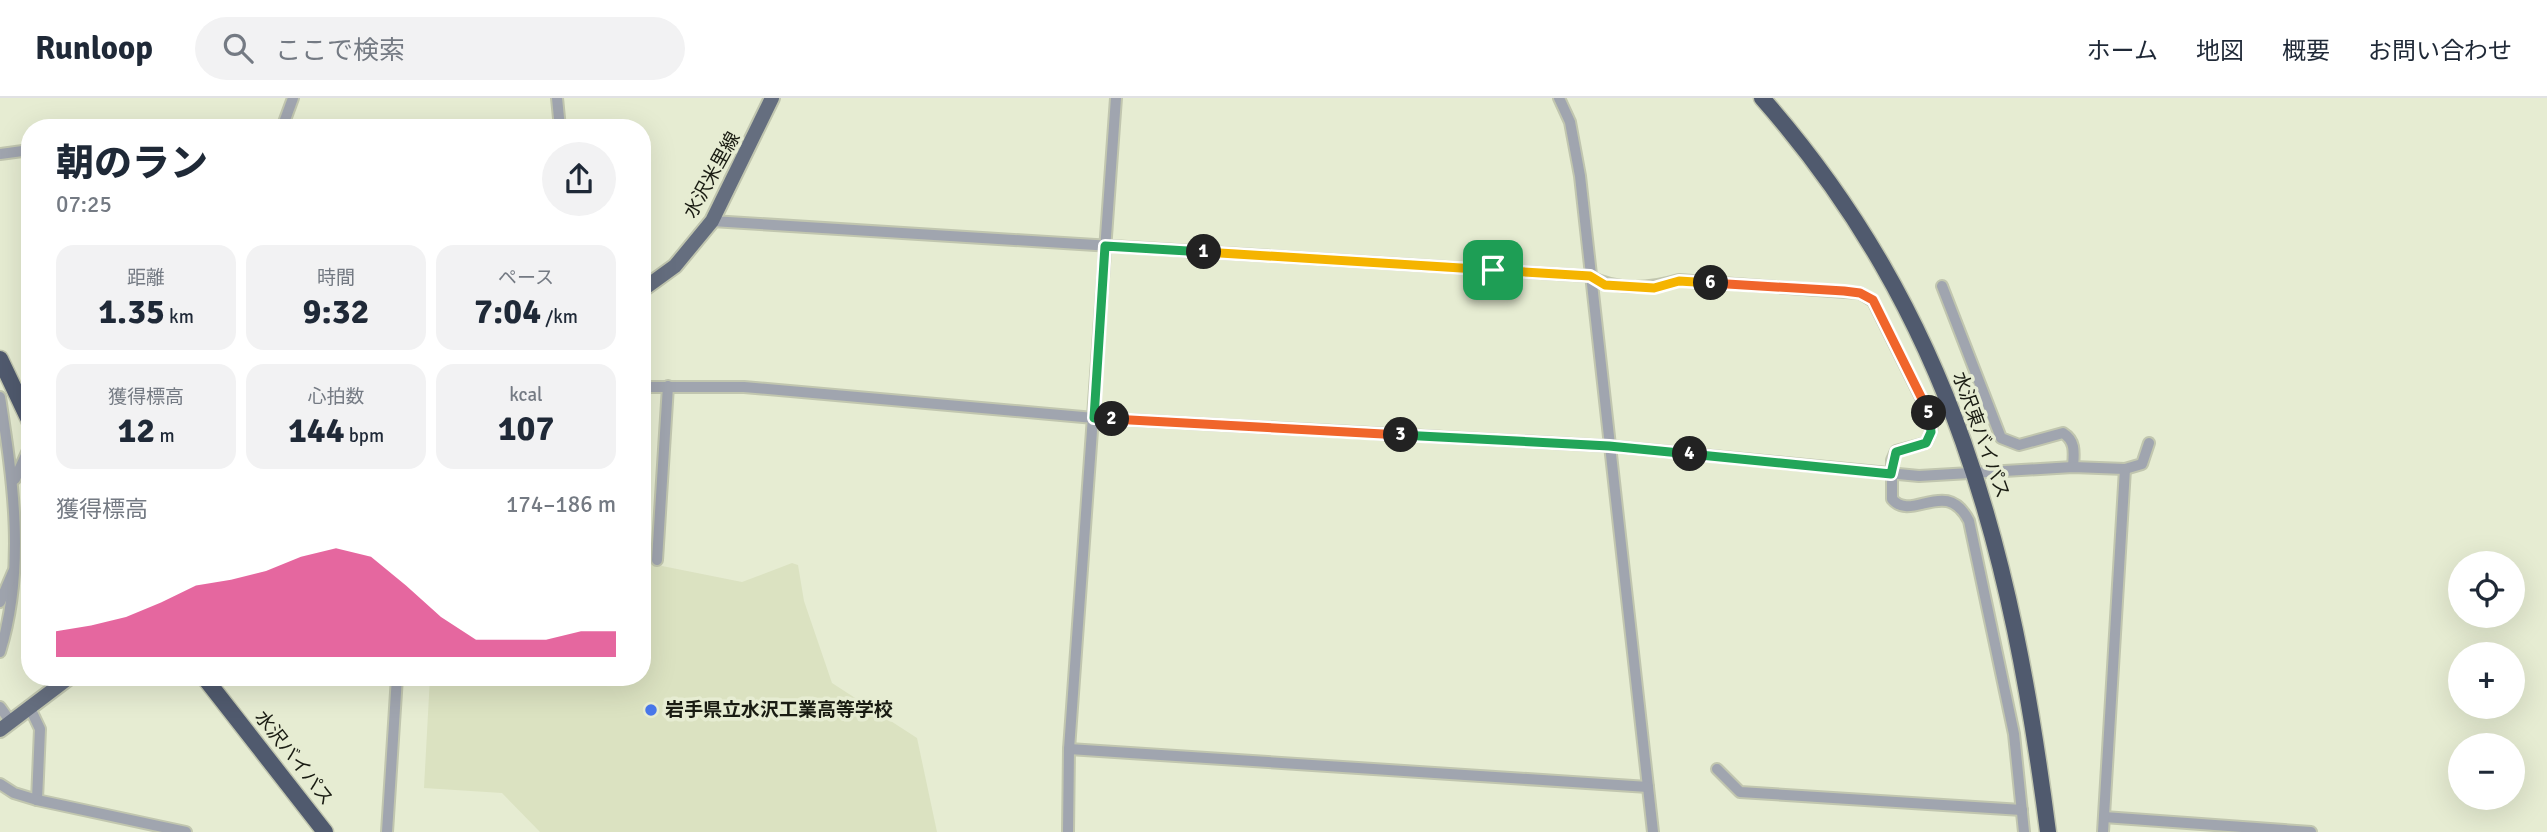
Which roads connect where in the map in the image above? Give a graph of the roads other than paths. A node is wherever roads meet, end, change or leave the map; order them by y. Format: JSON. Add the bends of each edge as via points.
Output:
{"nodes":[{"id":1,"x":293,"y":98,"type":"edge"},
{"id":2,"x":557,"y":98,"type":"edge"},
{"id":3,"x":772,"y":98,"type":"edge"},
{"id":4,"x":1116,"y":98,"type":"edge"},
{"id":5,"x":1559,"y":98,"type":"edge"},
{"id":6,"x":1762,"y":98,"type":"edge"},
{"id":7,"x":285,"y":119,"type":"edge"},
{"id":8,"x":559,"y":119,"type":"edge"},
{"id":9,"x":21,"y":151,"type":"edge"},
{"id":10,"x":0,"y":154,"type":"edge"},
{"id":11,"x":712,"y":221,"type":"junction"},
{"id":12,"x":1105,"y":246,"type":"junction"},
{"id":13,"x":1590,"y":276,"type":"junction"},
{"id":14,"x":651,"y":283,"type":"edge"},
{"id":15,"x":1941,"y":286,"type":"dead end"},
{"id":16,"x":0,"y":359,"type":"edge"},
{"id":17,"x":668,"y":386,"type":"junction"},
{"id":18,"x":651,"y":387,"type":"edge"},
{"id":19,"x":0,"y":397,"type":"edge"},
{"id":20,"x":21,"y":401,"type":"edge"},
{"id":21,"x":1094,"y":418,"type":"junction"},
{"id":22,"x":2149,"y":443,"type":"dead end"},
{"id":23,"x":1609,"y":446,"type":"junction"},
{"id":24,"x":21,"y":462,"type":"edge"},
{"id":25,"x":2073,"y":467,"type":"junction"},
{"id":26,"x":2125,"y":469,"type":"junction"},
{"id":27,"x":1976,"y":472,"type":"junction"},
{"id":28,"x":1891,"y":474,"type":"junction"},
{"id":29,"x":13,"y":488,"type":"junction"},
{"id":30,"x":657,"y":560,"type":"dead end"},
{"id":31,"x":16,"y":567,"type":"junction"},
{"id":32,"x":0,"y":603,"type":"edge"},
{"id":33,"x":0,"y":652,"type":"edge"},
{"id":34,"x":57,"y":686,"type":"edge"},
{"id":35,"x":211,"y":686,"type":"edge"},
{"id":36,"x":396,"y":686,"type":"edge"},
{"id":37,"x":29,"y":706,"type":"junction"},
{"id":38,"x":0,"y":707,"type":"edge"},
{"id":39,"x":5,"y":725,"type":"edge"},
{"id":40,"x":1069,"y":749,"type":"junction"},
{"id":41,"x":1717,"y":769,"type":"dead end"},
{"id":42,"x":0,"y":784,"type":"edge"},
{"id":43,"x":1648,"y":786,"type":"junction"},
{"id":44,"x":37,"y":800,"type":"junction"},
{"id":45,"x":2022,"y":810,"type":"junction"},
{"id":46,"x":2104,"y":817,"type":"junction"},
{"id":47,"x":186,"y":832,"type":"edge"},
{"id":48,"x":325,"y":832,"type":"edge"},
{"id":49,"x":387,"y":832,"type":"edge"},
{"id":50,"x":1069,"y":832,"type":"edge"},
{"id":51,"x":1653,"y":832,"type":"edge"},
{"id":52,"x":2024,"y":832,"type":"edge"},
{"id":53,"x":2048,"y":832,"type":"edge"},
{"id":54,"x":2103,"y":832,"type":"edge"},
{"id":55,"x":2311,"y":832,"type":"edge"}],
"edges":[{"from":1,"to":7,"type":"street"},
{"from":2,"to":8,"type":"street"},
{"from":3,"to":11,"type":"main road","name":"水沢米里線"},
{"from":4,"to":12,"type":"street"},
{"from":5,"to":13,"type":"street","via":[[1570,122],[1580,176]]},
{"from":6,"to":27,"type":"highway","name":"水沢東バイパス","via":[[1812,159],[1880,261],[1937,373]]},
{"from":9,"to":10,"type":"street"},
{"from":11,"to":12,"type":"street"},
{"from":11,"to":14,"type":"main road","name":"水沢米里線","via":[[675,266]]},
{"from":12,"to":13,"type":"street"},
{"from":12,"to":21,"type":"street"},
{"from":13,"to":23,"type":"street"},
{"from":13,"to":28,"type":"street","via":[[1605,285],[1654,288],[1679,281],[1844,291],[1873,300],[1931,420],[1926,443],[1896,452]]},
{"from":15,"to":25,"type":"street","via":[[2001,438],[2019,445],[2063,433],[2074,446]]},
{"from":16,"to":20,"type":"highway"},
{"from":17,"to":18,"type":"street"},
{"from":17,"to":21,"type":"street","via":[[744,387]]},
{"from":17,"to":30,"type":"street"},
{"from":19,"to":29,"type":"street"},
{"from":21,"to":23,"type":"street"},
{"from":21,"to":40,"type":"street"},
{"from":22,"to":26,"type":"street","via":[[2142,464]]},
{"from":23,"to":28,"type":"street"},
{"from":23,"to":43,"type":"street"},
{"from":24,"to":29,"type":"street"},
{"from":25,"to":26,"type":"street"},
{"from":25,"to":27,"type":"street"},
{"from":26,"to":46,"type":"street"},
{"from":27,"to":28,"type":"street"},
{"from":27,"to":53,"type":"highway","name":"水沢東バイパス","via":[[2020,645]]},
{"from":28,"to":45,"type":"street","via":[[1890,496],[1897,504],[1949,500],[1969,521],[2014,734]]},
{"from":29,"to":31,"type":"street"},
{"from":31,"to":32,"type":"street"},
{"from":31,"to":33,"type":"street","via":[[10,620]]},
{"from":34,"to":37,"type":"main road"},
{"from":35,"to":48,"type":"highway","name":"水沢バイパス"},
{"from":36,"to":49,"type":"street"},
{"from":37,"to":39,"type":"main road"},
{"from":37,"to":44,"type":"street","via":[[40,729]]},
{"from":38,"to":39,"type":"street"},
{"from":40,"to":43,"type":"street"},
{"from":40,"to":50,"type":"street"},
{"from":41,"to":45,"type":"street","via":[[1740,792]]},
{"from":42,"to":44,"type":"street"},
{"from":43,"to":51,"type":"street"},
{"from":44,"to":47,"type":"street"},
{"from":45,"to":52,"type":"street"},
{"from":46,"to":54,"type":"street"},
{"from":46,"to":55,"type":"street"}]}
